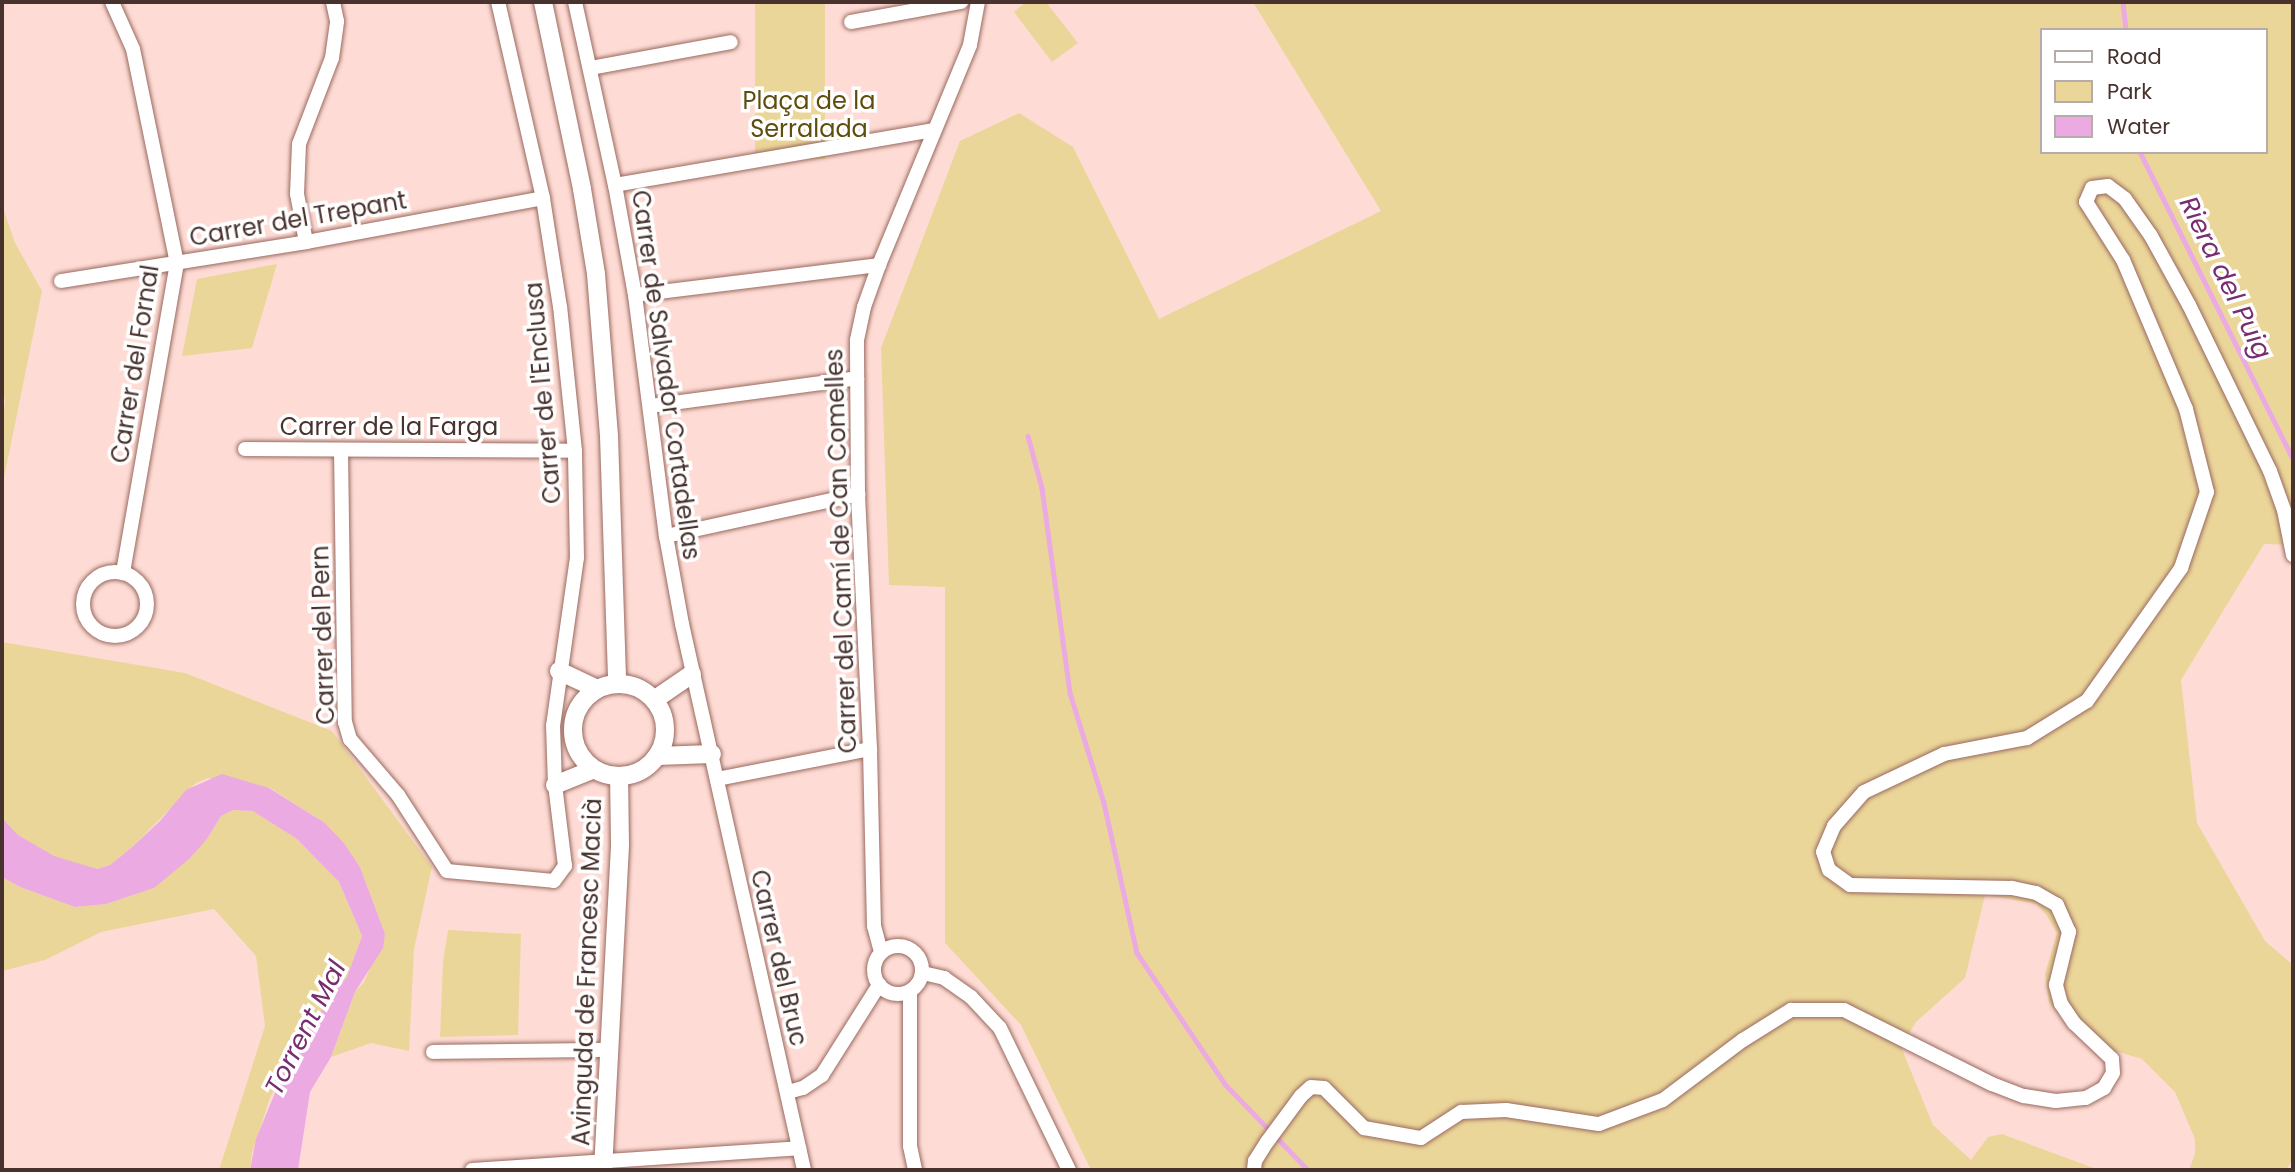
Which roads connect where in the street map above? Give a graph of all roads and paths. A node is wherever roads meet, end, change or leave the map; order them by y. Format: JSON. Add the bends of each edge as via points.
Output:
{"nodes":[{"id":1,"x":112,"y":2,"type":"edge"},
{"id":2,"x":333,"y":2,"type":"edge"},
{"id":3,"x":498,"y":2,"type":"edge"},
{"id":4,"x":543,"y":2,"type":"edge"},
{"id":5,"x":575,"y":2,"type":"edge"},
{"id":6,"x":961,"y":2,"type":"edge"},
{"id":7,"x":978,"y":2,"type":"edge"},
{"id":8,"x":851,"y":22,"type":"dead end"},
{"id":9,"x":731,"y":42,"type":"dead end"},
{"id":10,"x":590,"y":68,"type":"junction"},
{"id":11,"x":933,"y":130,"type":"junction"},
{"id":12,"x":615,"y":185,"type":"junction"},
{"id":13,"x":543,"y":198,"type":"junction"},
{"id":14,"x":306,"y":242,"type":"junction"},
{"id":15,"x":177,"y":263,"type":"junction"},
{"id":16,"x":879,"y":265,"type":"junction"},
{"id":17,"x":61,"y":281,"type":"dead end"},
{"id":18,"x":635,"y":296,"type":"junction"},
{"id":19,"x":857,"y":378,"type":"junction"},
{"id":20,"x":651,"y":405,"type":"junction"},
{"id":21,"x":245,"y":449,"type":"dead end"},
{"id":22,"x":341,"y":450,"type":"junction"},
{"id":23,"x":575,"y":451,"type":"junction"},
{"id":24,"x":858,"y":494,"type":"junction"},
{"id":25,"x":666,"y":536,"type":"junction"},
{"id":26,"x":2293,"y":555,"type":"edge"},
{"id":27,"x":123,"y":573,"type":"junction"},
{"id":28,"x":559,"y":671,"type":"junction"},
{"id":29,"x":692,"y":674,"type":"junction"},
{"id":30,"x":617,"y":683,"type":"junction"},
{"id":31,"x":597,"y":689,"type":"junction"},
{"id":32,"x":654,"y":700,"type":"junction"},
{"id":33,"x":870,"y":749,"type":"junction"},
{"id":34,"x":712,"y":754,"type":"junction"},
{"id":35,"x":657,"y":756,"type":"junction"},
{"id":36,"x":594,"y":769,"type":"junction"},
{"id":37,"x":619,"y":776,"type":"junction"},
{"id":38,"x":717,"y":779,"type":"junction"},
{"id":39,"x":555,"y":785,"type":"junction"},
{"id":40,"x":881,"y":953,"type":"junction"},
{"id":41,"x":923,"y":973,"type":"junction"},
{"id":42,"x":879,"y":985,"type":"junction"},
{"id":43,"x":910,"y":992,"type":"junction"},
{"id":44,"x":609,"y":1049,"type":"junction"},
{"id":45,"x":433,"y":1052,"type":"dead end"},
{"id":46,"x":788,"y":1092,"type":"junction"},
{"id":47,"x":799,"y":1148,"type":"junction"},
{"id":48,"x":692,"y":1163,"type":"edge"},
{"id":49,"x":603,"y":1166,"type":"edge"},
{"id":50,"x":472,"y":1170,"type":"edge"},
{"id":51,"x":804,"y":1170,"type":"edge"},
{"id":52,"x":915,"y":1170,"type":"edge"},
{"id":53,"x":1069,"y":1170,"type":"edge"},
{"id":54,"x":1254,"y":1170,"type":"edge"}],
"edges":[{"from":1,"to":15,"type":"street","name":"Carrer del Fornal","via":[[133,48]]},
{"from":2,"to":14,"type":"street","via":[[337,21],[332,58],[299,144],[297,194]]},
{"from":3,"to":13,"type":"street","name":"Carrer de l'Enclusa"},
{"from":4,"to":30,"type":"street","via":[[596,274],[609,436]]},
{"from":5,"to":10,"type":"street","name":"Carrer de Salvador Cortadellas"},
{"from":6,"to":8,"type":"street"},
{"from":7,"to":11,"type":"street","name":"Carrer del Camí de Can Comelles","via":[[970,45]]},
{"from":9,"to":10,"type":"street"},
{"from":10,"to":12,"type":"street","name":"Carrer de Salvador Cortadellas"},
{"from":11,"to":12,"type":"street"},
{"from":11,"to":16,"type":"street","name":"Carrer del Camí de Can Comelles"},
{"from":12,"to":18,"type":"street","name":"Carrer de Salvador Cortadellas"},
{"from":13,"to":14,"type":"street","name":"Carrer del Trepant"},
{"from":13,"to":23,"type":"street","name":"Carrer de l'Enclusa"},
{"from":14,"to":15,"type":"street","name":"Carrer del Trepant"},
{"from":15,"to":17,"type":"street","name":"Carrer del Trepant"},
{"from":15,"to":27,"type":"street","name":"Carrer del Fornal"},
{"from":16,"to":18,"type":"street"},
{"from":16,"to":19,"type":"street","name":"Carrer del Camí de Can Comelles","via":[[860,323]]},
{"from":18,"to":20,"type":"street","name":"Carrer de Salvador Cortadellas"},
{"from":19,"to":20,"type":"street"},
{"from":19,"to":24,"type":"street","name":"Carrer del Camí de Can Comelles"},
{"from":20,"to":25,"type":"street","name":"Carrer de Salvador Cortadellas"},
{"from":21,"to":22,"type":"street","name":"Carrer de la Farga"},
{"from":22,"to":23,"type":"street","name":"Carrer de la Farga"},
{"from":22,"to":39,"type":"street","name":"Carrer del Pern","via":[[345,722],[350,739],[398,795],[447,871],[554,881],[565,866]]},
{"from":23,"to":28,"type":"street","name":"Carrer de l'Enclusa","via":[[578,558]]},
{"from":24,"to":25,"type":"street"},
{"from":24,"to":33,"type":"street","name":"Carrer del Camí de Can Comelles"},
{"from":25,"to":29,"type":"street","name":"Carrer de Salvador Cortadellas"},
{"from":26,"to":54,"type":"street","via":[[2270,471],[2189,305],[2125,199],[2108,186],[2092,188],[2086,202],[2123,260],[2186,410],[2207,492],[2181,568],[2087,701],[2027,738],[1944,754],[1864,792],[1834,826],[1823,852],[1829,870],[1850,885],[2012,888],[2036,892],[2057,905],[2069,932],[2056,985],[2061,1004],[2074,1023],[2112,1059],[2113,1073],[2104,1088],[2086,1098],[2056,1101],[2024,1096],[1844,1010],[1791,1010],[1663,1100],[1599,1124],[1506,1110],[1461,1112],[1421,1138],[1364,1128],[1324,1088],[1311,1087],[1267,1142]]},
{"from":27,"to":27,"type":"street","via":[[108,572],[94,579],[83,600],[89,622],[108,635],[130,632],[145,615],[145,593],[136,580]]},
{"from":28,"to":31,"type":"street"},
{"from":28,"to":39,"type":"street","name":"Carrer de l'Enclusa","via":[[553,726]]},
{"from":29,"to":32,"type":"street"},
{"from":29,"to":34,"type":"street","name":"Carrer de Salvador Cortadellas"},
{"from":30,"to":31,"type":"street"},
{"from":30,"to":32,"type":"street","via":[[637,688]]},
{"from":31,"to":36,"type":"street","via":[[582,702],[573,721],[576,748]]},
{"from":32,"to":35,"type":"street","via":[[665,734]]},
{"from":33,"to":38,"type":"street"},
{"from":33,"to":40,"type":"street","name":"Carrer del Camí de Can Comelles","via":[[873,926]]},
{"from":34,"to":35,"type":"street"},
{"from":34,"to":38,"type":"street","name":"Carrer del Bruc"},
{"from":35,"to":37,"type":"street","via":[[640,771]]},
{"from":36,"to":37,"type":"street"},
{"from":36,"to":39,"type":"street"},
{"from":37,"to":44,"type":"street","name":"Avinguda de Francesc Macià"},
{"from":38,"to":46,"type":"street","name":"Carrer del Bruc"},
{"from":40,"to":41,"type":"street","via":[[895,946],[909,948],[920,959]]},
{"from":40,"to":42,"type":"street","via":[[874,968]]},
{"from":41,"to":43,"type":"street"},
{"from":41,"to":53,"type":"street","via":[[944,978],[971,997],[1000,1028]]},
{"from":42,"to":43,"type":"street","via":[[893,994]]},
{"from":42,"to":46,"type":"street","via":[[822,1075]]},
{"from":43,"to":52,"type":"street","via":[[910,1146]]},
{"from":44,"to":45,"type":"street"},
{"from":44,"to":49,"type":"street","name":"Avinguda de Francesc Macià"},
{"from":46,"to":47,"type":"street","name":"Carrer del Bruc"},
{"from":47,"to":48,"type":"street"},
{"from":47,"to":51,"type":"street","name":"Carrer del Bruc"},
{"from":48,"to":49,"type":"street"},
{"from":49,"to":50,"type":"street"}]}
